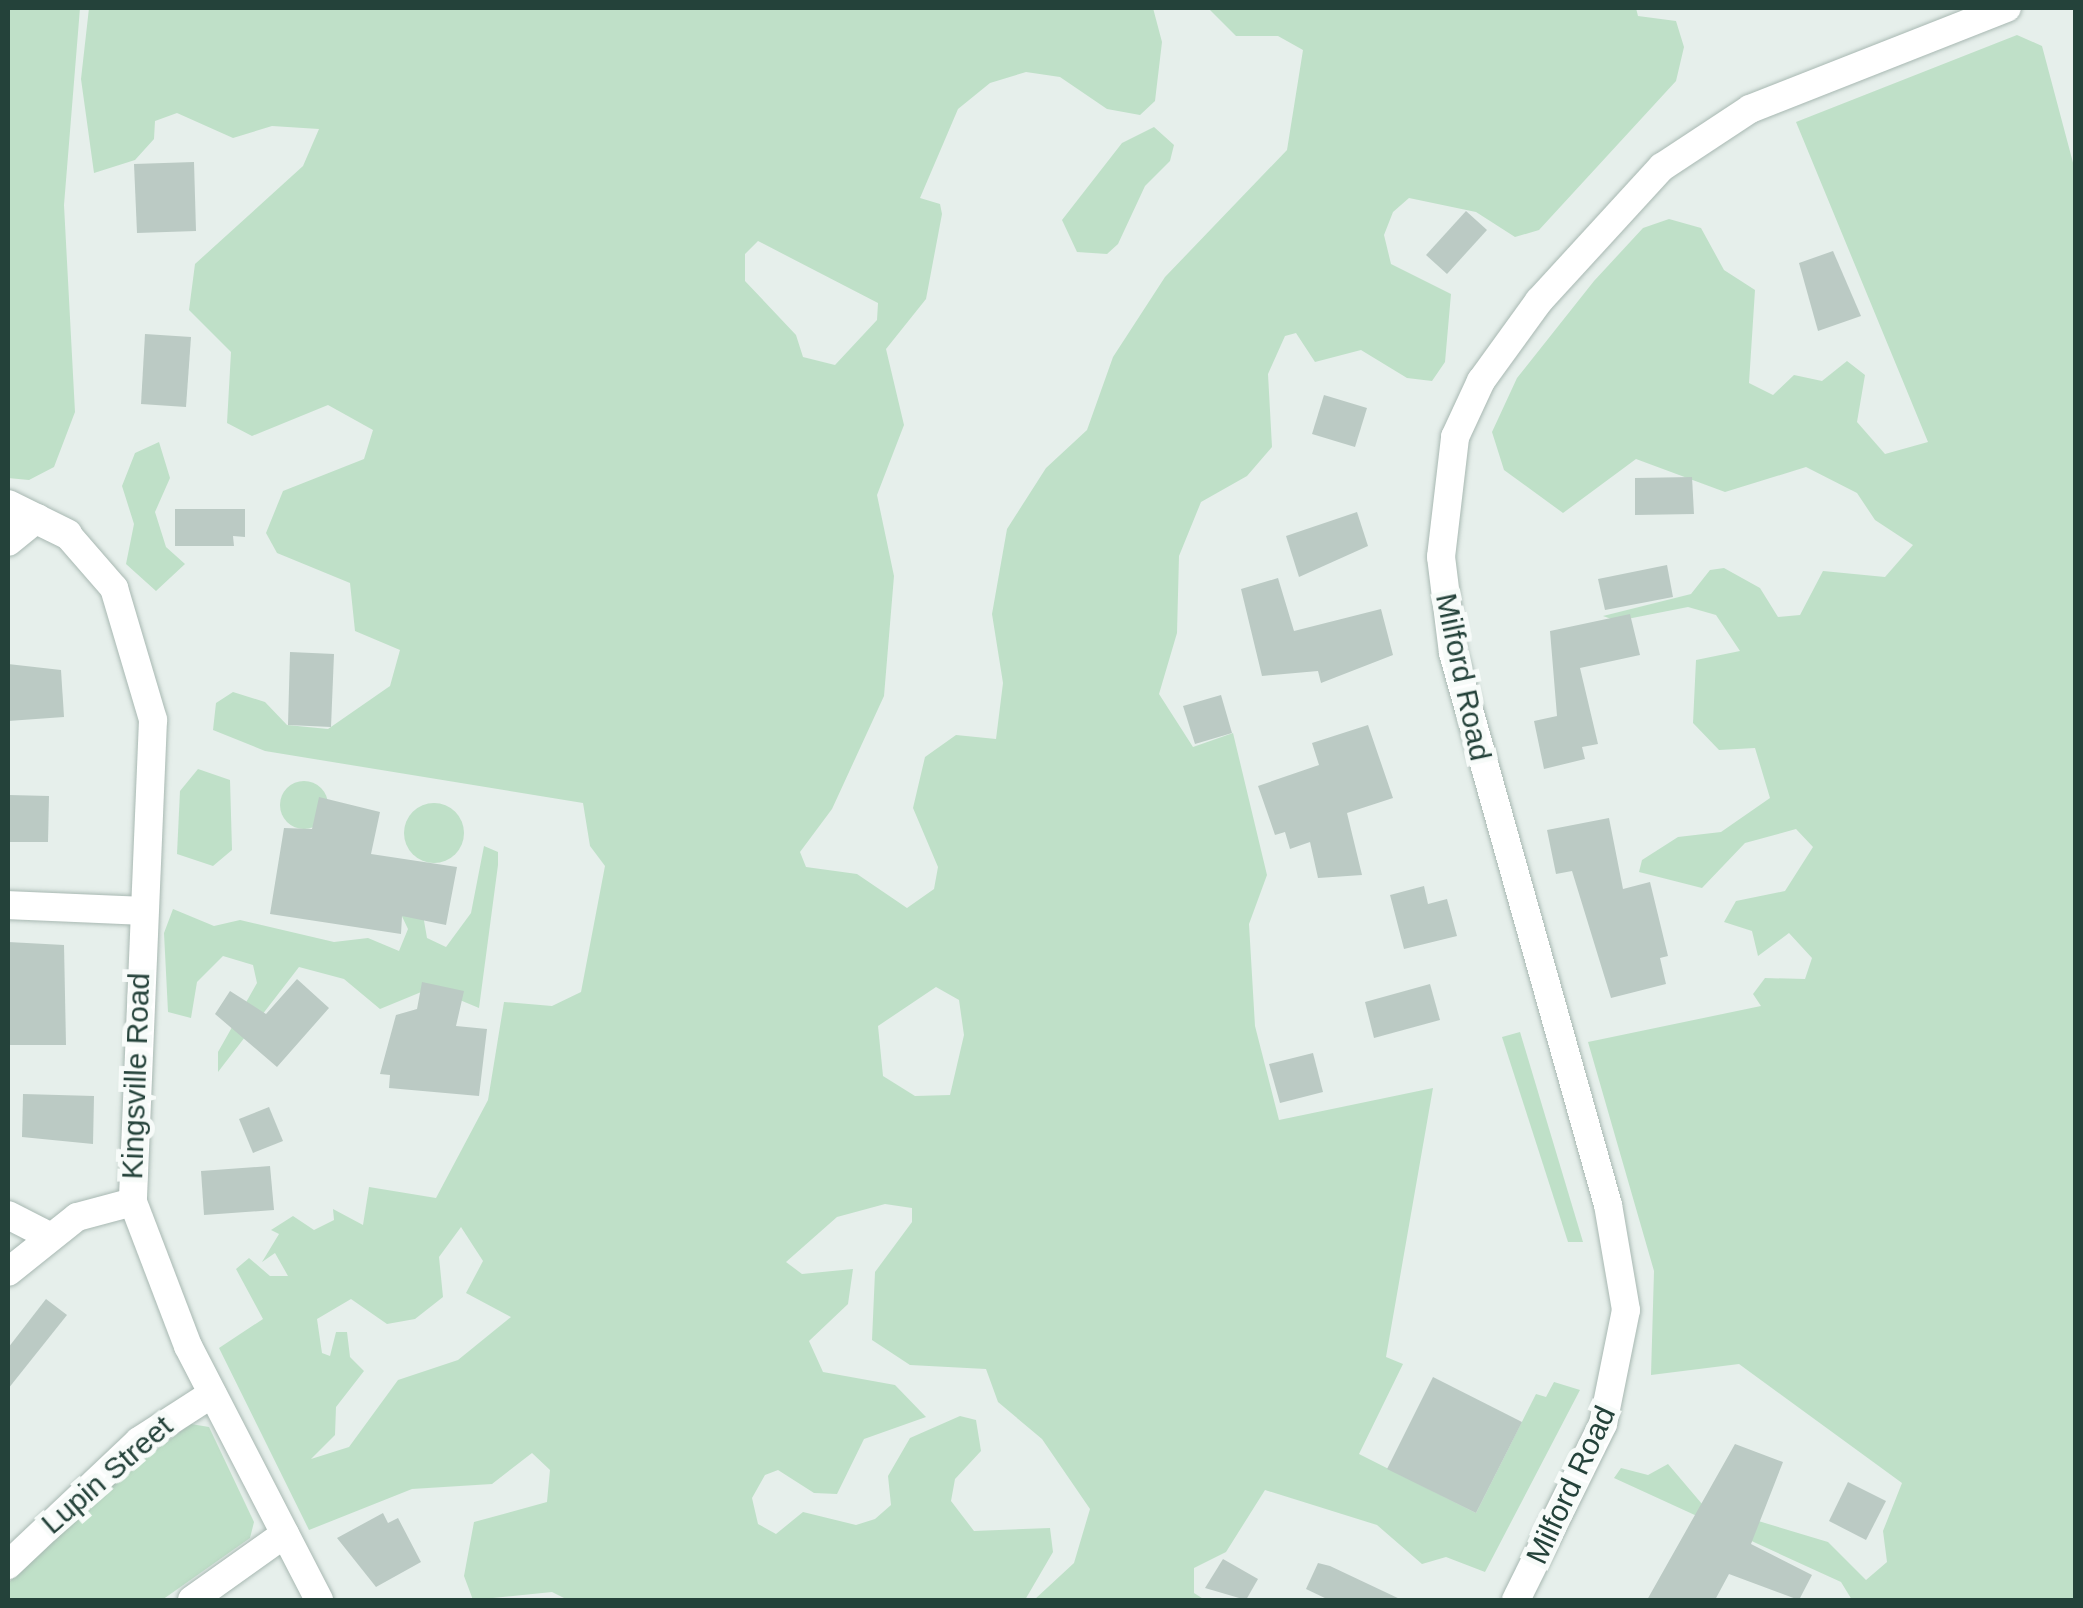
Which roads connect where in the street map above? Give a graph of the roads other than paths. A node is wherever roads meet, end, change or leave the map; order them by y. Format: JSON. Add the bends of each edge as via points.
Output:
{"nodes":[{"id":1,"x":2007,"y":8,"type":"edge"},
{"id":2,"x":8,"y":505,"type":"edge"},
{"id":3,"x":38,"y":518,"type":"junction"},
{"id":4,"x":67,"y":534,"type":"joint"},
{"id":5,"x":8,"y":542,"type":"edge"},
{"id":6,"x":8,"y":905,"type":"edge"},
{"id":7,"x":144,"y":911,"type":"junction"},
{"id":8,"x":133,"y":1202,"type":"junction"},
{"id":9,"x":8,"y":1214,"type":"edge"},
{"id":10,"x":47,"y":1235,"type":"junction"},
{"id":11,"x":8,"y":1272,"type":"edge"},
{"id":12,"x":212,"y":1394,"type":"junction"},
{"id":13,"x":285,"y":1534,"type":"junction"},
{"id":14,"x":8,"y":1564,"type":"edge"},
{"id":15,"x":192,"y":1600,"type":"edge"},
{"id":16,"x":320,"y":1600,"type":"edge"},
{"id":17,"x":1516,"y":1600,"type":"edge"}],
"edges":[{"from":1,"to":17,"type":"street","name":"Milford Road","via":[[1750,109],[1662,167],[1539,301],[1481,382],[1455,438],[1441,557],[1454,653],[1608,1205],[1626,1310],[1603,1424]]},
{"from":2,"to":3,"type":"street"},
{"from":3,"to":4,"type":"street"},
{"from":3,"to":5,"type":"street"},
{"from":4,"to":7,"type":"street","name":"Kingsville Road","via":[[114,588],[150,689]]},
{"from":6,"to":7,"type":"street"},
{"from":7,"to":8,"type":"street","name":"Kingsville Road"},
{"from":8,"to":10,"type":"street"},
{"from":8,"to":12,"type":"street","name":"Kingsville Road"},
{"from":9,"to":10,"type":"street"},
{"from":10,"to":11,"type":"street"},
{"from":12,"to":13,"type":"street","name":"Kingsville Road"},
{"from":12,"to":14,"type":"street","name":"Lupin Street","via":[[139,1441]]},
{"from":13,"to":15,"type":"street"},
{"from":13,"to":16,"type":"street","name":"Kingsville Road"}]}
